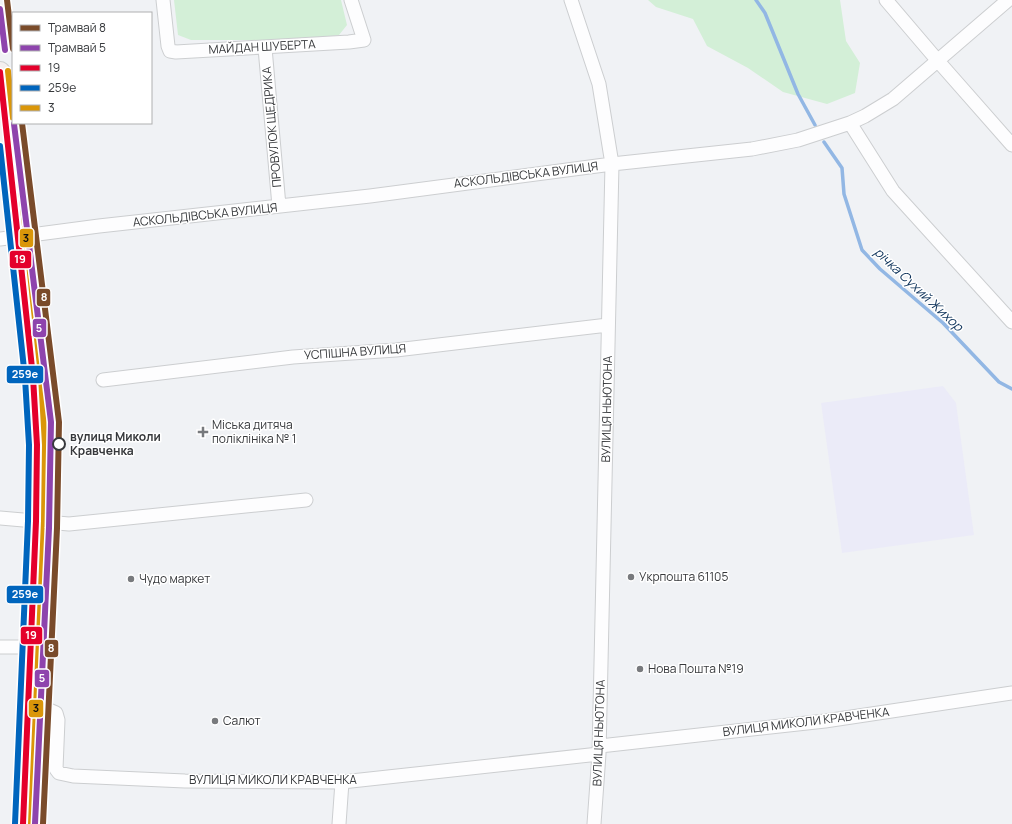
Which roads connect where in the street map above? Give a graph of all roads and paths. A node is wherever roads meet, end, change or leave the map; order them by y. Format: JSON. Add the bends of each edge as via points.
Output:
{"nodes":[{"id":1,"x":163,"y":0,"type":"edge"},
{"id":2,"x":351,"y":0,"type":"edge"},
{"id":3,"x":570,"y":0,"type":"edge"},
{"id":4,"x":886,"y":0,"type":"edge"},
{"id":5,"x":1008,"y":0,"type":"edge"},
{"id":6,"x":265,"y":48,"type":"junction"},
{"id":7,"x":938,"y":61,"type":"junction"},
{"id":8,"x":0,"y":72,"type":"edge"},
{"id":9,"x":850,"y":123,"type":"junction"},
{"id":10,"x":1012,"y":144,"type":"edge"},
{"id":11,"x":612,"y":164,"type":"junction"},
{"id":12,"x":279,"y":206,"type":"junction"},
{"id":13,"x":9,"y":238,"type":"edge"},
{"id":14,"x":1012,"y":322,"type":"edge"},
{"id":15,"x":608,"y":325,"type":"junction"},
{"id":16,"x":103,"y":380,"type":"dead end"},
{"id":17,"x":306,"y":500,"type":"dead end"},
{"id":18,"x":0,"y":518,"type":"edge"},
{"id":19,"x":36,"y":521,"type":"junction"},
{"id":20,"x":0,"y":647,"type":"edge"},
{"id":21,"x":31,"y":647,"type":"junction"},
{"id":22,"x":1012,"y":693,"type":"edge"},
{"id":23,"x":28,"y":709,"type":"junction"},
{"id":24,"x":600,"y":750,"type":"junction"},
{"id":25,"x":342,"y":782,"type":"junction"},
{"id":26,"x":23,"y":824,"type":"edge"},
{"id":27,"x":339,"y":824,"type":"edge"},
{"id":28,"x":594,"y":824,"type":"edge"}],
"edges":[{"from":1,"to":6,"type":"street","name":"МАЙДАН ШУБЕРТА","via":[[170,51]]},
{"from":2,"to":6,"type":"street","name":"МАЙДАН ШУБЕРТА","via":[[364,40]]},
{"from":3,"to":11,"type":"street","name":"ВУЛИЦЯ НЬЮТОНА","via":[[599,84]]},
{"from":4,"to":7,"type":"street"},
{"from":5,"to":7,"type":"street","name":"АСКОЛЬДІВСЬКА ВУЛИЦЯ"},
{"from":6,"to":12,"type":"street","name":"ПРОВУЛОК ЩЕДРИКА"},
{"from":7,"to":9,"type":"street","name":"АСКОЛЬДІВСЬКА ВУЛИЦЯ","via":[[893,99]]},
{"from":7,"to":10,"type":"street"},
{"from":8,"to":13,"type":"main road"},
{"from":9,"to":11,"type":"street","name":"АСКОЛЬДІВСЬКА ВУЛИЦЯ","via":[[798,140],[752,149]]},
{"from":9,"to":14,"type":"street","via":[[893,191]]},
{"from":11,"to":12,"type":"street","name":"АСКОЛЬДІВСЬКА ВУЛИЦЯ"},
{"from":11,"to":15,"type":"street","name":"ВУЛИЦЯ НЬЮТОНА"},
{"from":12,"to":13,"type":"street","name":"АСКОЛЬДІВСЬКА ВУЛИЦЯ"},
{"from":13,"to":19,"type":"main road","via":[[33,377],[37,445]]},
{"from":15,"to":16,"type":"street","name":"УСПІШНА ВУЛИЦЯ","via":[[396,350],[293,357]]},
{"from":15,"to":24,"type":"street","name":"ВУЛИЦЯ НЬЮТОНА"},
{"from":17,"to":19,"type":"street","via":[[69,524]]},
{"from":18,"to":19,"type":"street"},
{"from":19,"to":21,"type":"main road"},
{"from":20,"to":21,"type":"street"},
{"from":21,"to":23,"type":"main road"},
{"from":22,"to":24,"type":"street","name":"ВУЛИЦЯ МИКОЛИ КРАВЧЕНКА","via":[[825,721]]},
{"from":23,"to":25,"type":"street","name":"ВУЛИЦЯ МИКОЛИ КРАВЧЕНКА","via":[[56,713],[56,770],[59,773],[73,776],[185,780]]},
{"from":23,"to":26,"type":"main road"},
{"from":24,"to":25,"type":"street","name":"ВУЛИЦЯ МИКОЛИ КРАВЧЕНКА"},
{"from":24,"to":28,"type":"street","name":"ВУЛИЦЯ НЬЮТОНА"},
{"from":25,"to":27,"type":"street"}]}
